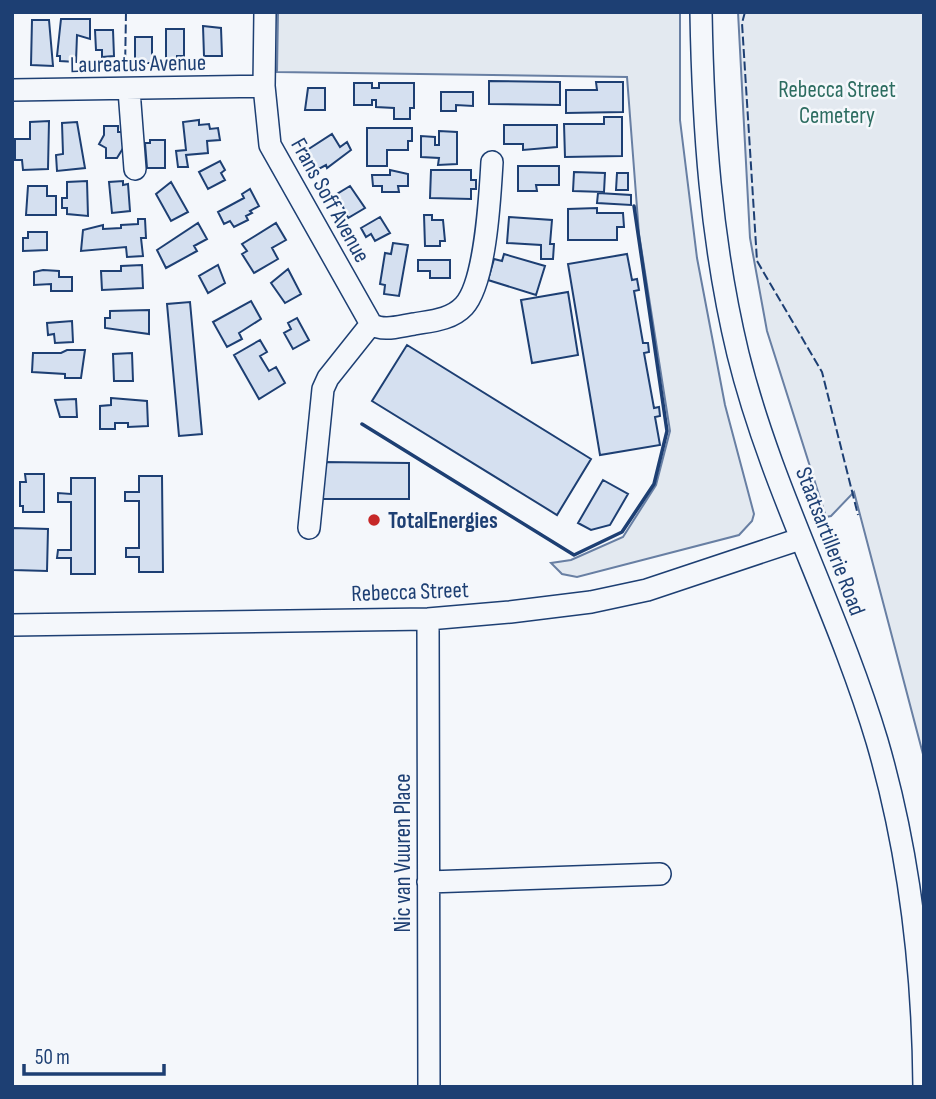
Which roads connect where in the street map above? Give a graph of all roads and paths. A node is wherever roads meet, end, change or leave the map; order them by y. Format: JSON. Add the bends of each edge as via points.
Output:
{"nodes":[{"id":1,"x":265,"y":12,"type":"edge"},
{"id":2,"x":701,"y":12,"type":"edge"},
{"id":3,"x":264,"y":86,"type":"junction"},
{"id":4,"x":12,"y":90,"type":"edge"},
{"id":5,"x":129,"y":90,"type":"junction"},
{"id":6,"x":492,"y":162,"type":"dead end"},
{"id":7,"x":135,"y":169,"type":"dead end"},
{"id":8,"x":371,"y":324,"type":"junction"},
{"id":9,"x":309,"y":527,"type":"dead end"},
{"id":10,"x":800,"y":540,"type":"junction"},
{"id":11,"x":428,"y":619,"type":"junction"},
{"id":12,"x":12,"y":625,"type":"edge"},
{"id":13,"x":660,"y":874,"type":"dead end"},
{"id":14,"x":428,"y":882,"type":"junction"},
{"id":15,"x":429,"y":1087,"type":"edge"},
{"id":16,"x":924,"y":1087,"type":"edge"}],
"edges":[{"from":1,"to":3,"type":"street","name":"Frans Soff Avenue"},
{"from":2,"to":10,"type":"street","name":"Staatsartillerie Road","via":[[703,117],[726,296],[738,355]]},
{"from":3,"to":5,"type":"street","name":"Laureatus Avenue"},
{"from":3,"to":8,"type":"street","name":"Frans Soff Avenue","via":[[270,145]]},
{"from":4,"to":5,"type":"street","name":"Laureatus Avenue"},
{"from":5,"to":7,"type":"street"},
{"from":6,"to":8,"type":"street","via":[[487,230],[466,304],[440,320],[384,328]]},
{"from":8,"to":9,"type":"street","via":[[328,378],[322,397]]},
{"from":10,"to":11,"type":"street","name":"Rebecca Street","via":[[705,573],[614,597]]},
{"from":10,"to":16,"type":"street","name":"Staatsartillerie Road","via":[[877,741],[908,874],[923,1010]]},
{"from":11,"to":12,"type":"street","name":"Rebecca Street"},
{"from":11,"to":14,"type":"street","name":"Nic van Vuuren Place"},
{"from":13,"to":14,"type":"street"},
{"from":14,"to":15,"type":"street","name":"Nic van Vuuren Place"}]}
